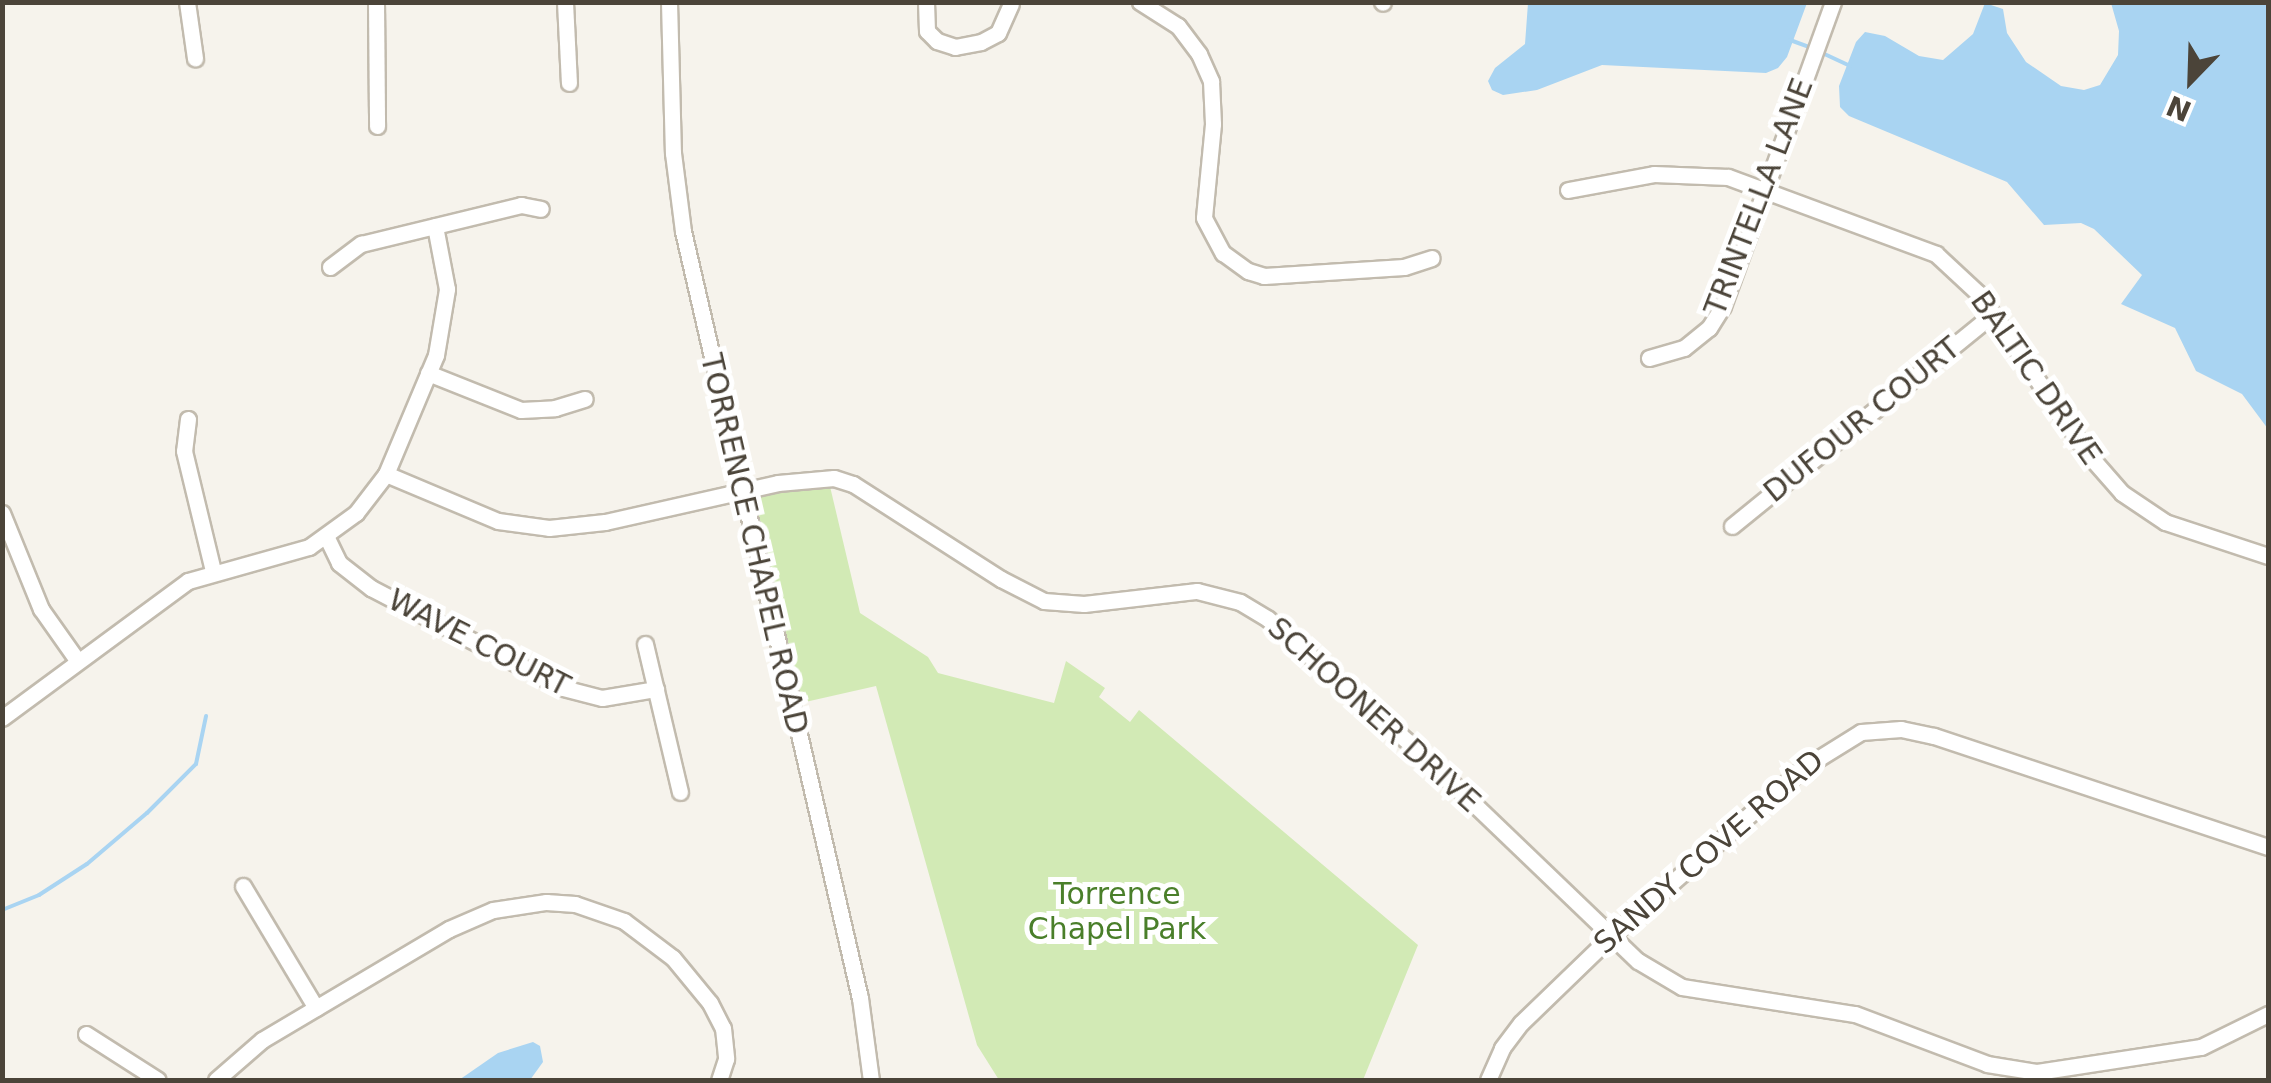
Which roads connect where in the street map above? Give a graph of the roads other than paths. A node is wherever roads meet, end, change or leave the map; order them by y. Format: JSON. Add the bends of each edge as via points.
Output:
{"nodes":[{"id":1,"x":188,"y":2,"type":"edge"},
{"id":2,"x":376,"y":2,"type":"edge"},
{"id":3,"x":565,"y":2,"type":"edge"},
{"id":4,"x":669,"y":2,"type":"edge"},
{"id":5,"x":926,"y":2,"type":"edge"},
{"id":6,"x":1140,"y":2,"type":"edge"},
{"id":7,"x":1834,"y":2,"type":"edge"},
{"id":8,"x":1012,"y":3,"type":"edge"},
{"id":9,"x":194,"y":58,"type":"dead end"},
{"id":10,"x":569,"y":84,"type":"dead end"},
{"id":11,"x":376,"y":126,"type":"dead end"},
{"id":12,"x":1764,"y":189,"type":"junction"},
{"id":13,"x":1568,"y":190,"type":"dead end"},
{"id":14,"x":541,"y":210,"type":"dead end"},
{"id":15,"x":435,"y":226,"type":"junction"},
{"id":16,"x":1432,"y":258,"type":"dead end"},
{"id":17,"x":330,"y":267,"type":"dead end"},
{"id":18,"x":1993,"y":314,"type":"junction"},
{"id":19,"x":1649,"y":358,"type":"dead end"},
{"id":20,"x":428,"y":372,"type":"junction"},
{"id":21,"x":585,"y":399,"type":"dead end"},
{"id":22,"x":188,"y":419,"type":"dead end"},
{"id":23,"x":386,"y":474,"type":"junction"},
{"id":24,"x":741,"y":490,"type":"junction"},
{"id":25,"x":2,"y":513,"type":"edge"},
{"id":26,"x":1732,"y":526,"type":"dead end"},
{"id":27,"x":326,"y":538,"type":"junction"},
{"id":28,"x":2268,"y":556,"type":"edge"},
{"id":29,"x":212,"y":571,"type":"junction"},
{"id":30,"x":645,"y":644,"type":"dead end"},
{"id":31,"x":77,"y":660,"type":"junction"},
{"id":32,"x":656,"y":690,"type":"junction"},
{"id":33,"x":2,"y":718,"type":"edge"},
{"id":34,"x":680,"y":792,"type":"dead end"},
{"id":35,"x":2268,"y":847,"type":"edge"},
{"id":36,"x":243,"y":886,"type":"dead end"},
{"id":37,"x":1611,"y":936,"type":"junction"},
{"id":38,"x":316,"y":1008,"type":"junction"},
{"id":39,"x":2268,"y":1014,"type":"edge"},
{"id":40,"x":86,"y":1034,"type":"dead end"},
{"id":41,"x":158,"y":1080,"type":"edge"},
{"id":42,"x":216,"y":1080,"type":"edge"},
{"id":43,"x":719,"y":1080,"type":"edge"},
{"id":44,"x":871,"y":1080,"type":"edge"},
{"id":45,"x":1488,"y":1080,"type":"edge"}],
"edges":[{"from":1,"to":9,"type":"street"},
{"from":2,"to":11,"type":"street"},
{"from":3,"to":10,"type":"street"},
{"from":4,"to":24,"type":"street","name":"TORRENCE CHAPEL ROAD","via":[[677,197]]},
{"from":5,"to":8,"type":"street","via":[[927,31],[955,46],[998,32]]},
{"from":6,"to":16,"type":"street","via":[[1178,26],[1211,82],[1204,218],[1223,253],[1264,276]]},
{"from":7,"to":12,"type":"street","name":"TRINTELLA LANE"},
{"from":12,"to":13,"type":"street","name":"BALTIC DRIVE","via":[[1728,177],[1675,172]]},
{"from":12,"to":18,"type":"street","name":"BALTIC DRIVE","via":[[1936,254],[1963,275]]},
{"from":12,"to":19,"type":"street","name":"TRINTELLA LANE","via":[[1717,316],[1684,348]]},
{"from":14,"to":15,"type":"street","via":[[521,205]]},
{"from":15,"to":17,"type":"street","via":[[361,244]]},
{"from":15,"to":20,"type":"street","via":[[446,306]]},
{"from":18,"to":26,"type":"street","name":"DUFOUR COURT"},
{"from":18,"to":28,"type":"street","name":"BALTIC DRIVE","via":[[2086,453],[2122,493],[2165,522]]},
{"from":20,"to":21,"type":"street","via":[[521,410]]},
{"from":20,"to":23,"type":"street"},
{"from":22,"to":29,"type":"street","via":[[184,451]]},
{"from":23,"to":24,"type":"street","name":"SCHOONER DRIVE","via":[[498,521],[549,528]]},
{"from":23,"to":27,"type":"street","via":[[356,514]]},
{"from":24,"to":37,"type":"street","name":"SCHOONER DRIVE","via":[[818,477],[853,484],[1044,601],[1084,604],[1196,591],[1240,602],[1398,733]]},
{"from":24,"to":44,"type":"street","name":"TORRENCE CHAPEL ROAD","via":[[860,998]]},
{"from":25,"to":31,"type":"street","via":[[41,610]]},
{"from":27,"to":29,"type":"street","via":[[284,557]]},
{"from":27,"to":32,"type":"street","name":"WAVE COURT","via":[[339,563],[372,588],[563,688],[602,698]]},
{"from":29,"to":31,"type":"street"},
{"from":30,"to":32,"type":"street"},
{"from":31,"to":33,"type":"street"},
{"from":32,"to":34,"type":"street"},
{"from":35,"to":37,"type":"street","name":"SANDY COVE ROAD","via":[[1973,747],[1901,729],[1872,730],[1830,747],[1802,768]]},
{"from":36,"to":38,"type":"street"},
{"from":37,"to":39,"type":"street","name":"SCHOONER DRIVE","via":[[1651,972],[1682,986],[1855,1014],[2007,1070],[2037,1072],[2189,1050]]},
{"from":37,"to":45,"type":"street","name":"SANDY COVE ROAD","via":[[1522,1023]]},
{"from":38,"to":42,"type":"street","via":[[262,1040]]},
{"from":38,"to":43,"type":"street","via":[[470,918],[521,904],[575,904],[642,931],[685,970],[722,1028],[726,1059]]},
{"from":40,"to":41,"type":"street"}]}
